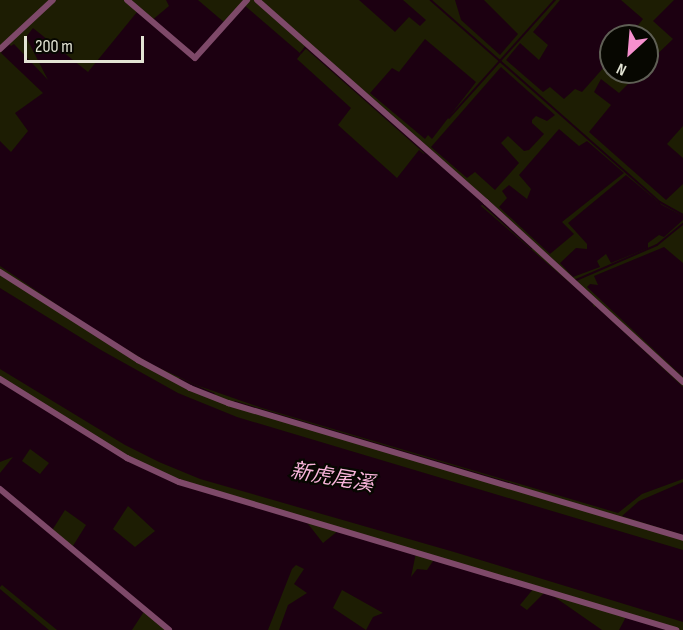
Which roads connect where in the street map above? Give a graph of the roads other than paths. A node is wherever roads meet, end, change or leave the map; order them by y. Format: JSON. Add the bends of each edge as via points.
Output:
{"nodes":[{"id":1,"x":53,"y":0,"type":"edge"},
{"id":2,"x":127,"y":0,"type":"edge"},
{"id":3,"x":247,"y":0,"type":"edge"},
{"id":4,"x":257,"y":0,"type":"edge"},
{"id":5,"x":0,"y":50,"type":"edge"},
{"id":6,"x":0,"y":272,"type":"edge"},
{"id":7,"x":0,"y":380,"type":"edge"},
{"id":8,"x":683,"y":382,"type":"edge"},
{"id":9,"x":0,"y":489,"type":"edge"},
{"id":10,"x":683,"y":538,"type":"edge"},
{"id":11,"x":169,"y":630,"type":"edge"},
{"id":12,"x":676,"y":630,"type":"edge"}],
"edges":[{"from":1,"to":5,"type":"street"},
{"from":2,"to":3,"type":"street","via":[[195,58]]},
{"from":4,"to":8,"type":"street"},
{"from":6,"to":10,"type":"street","via":[[138,360],[228,403]]},
{"from":7,"to":12,"type":"street","via":[[127,458],[179,482]]},
{"from":9,"to":11,"type":"street"}]}
